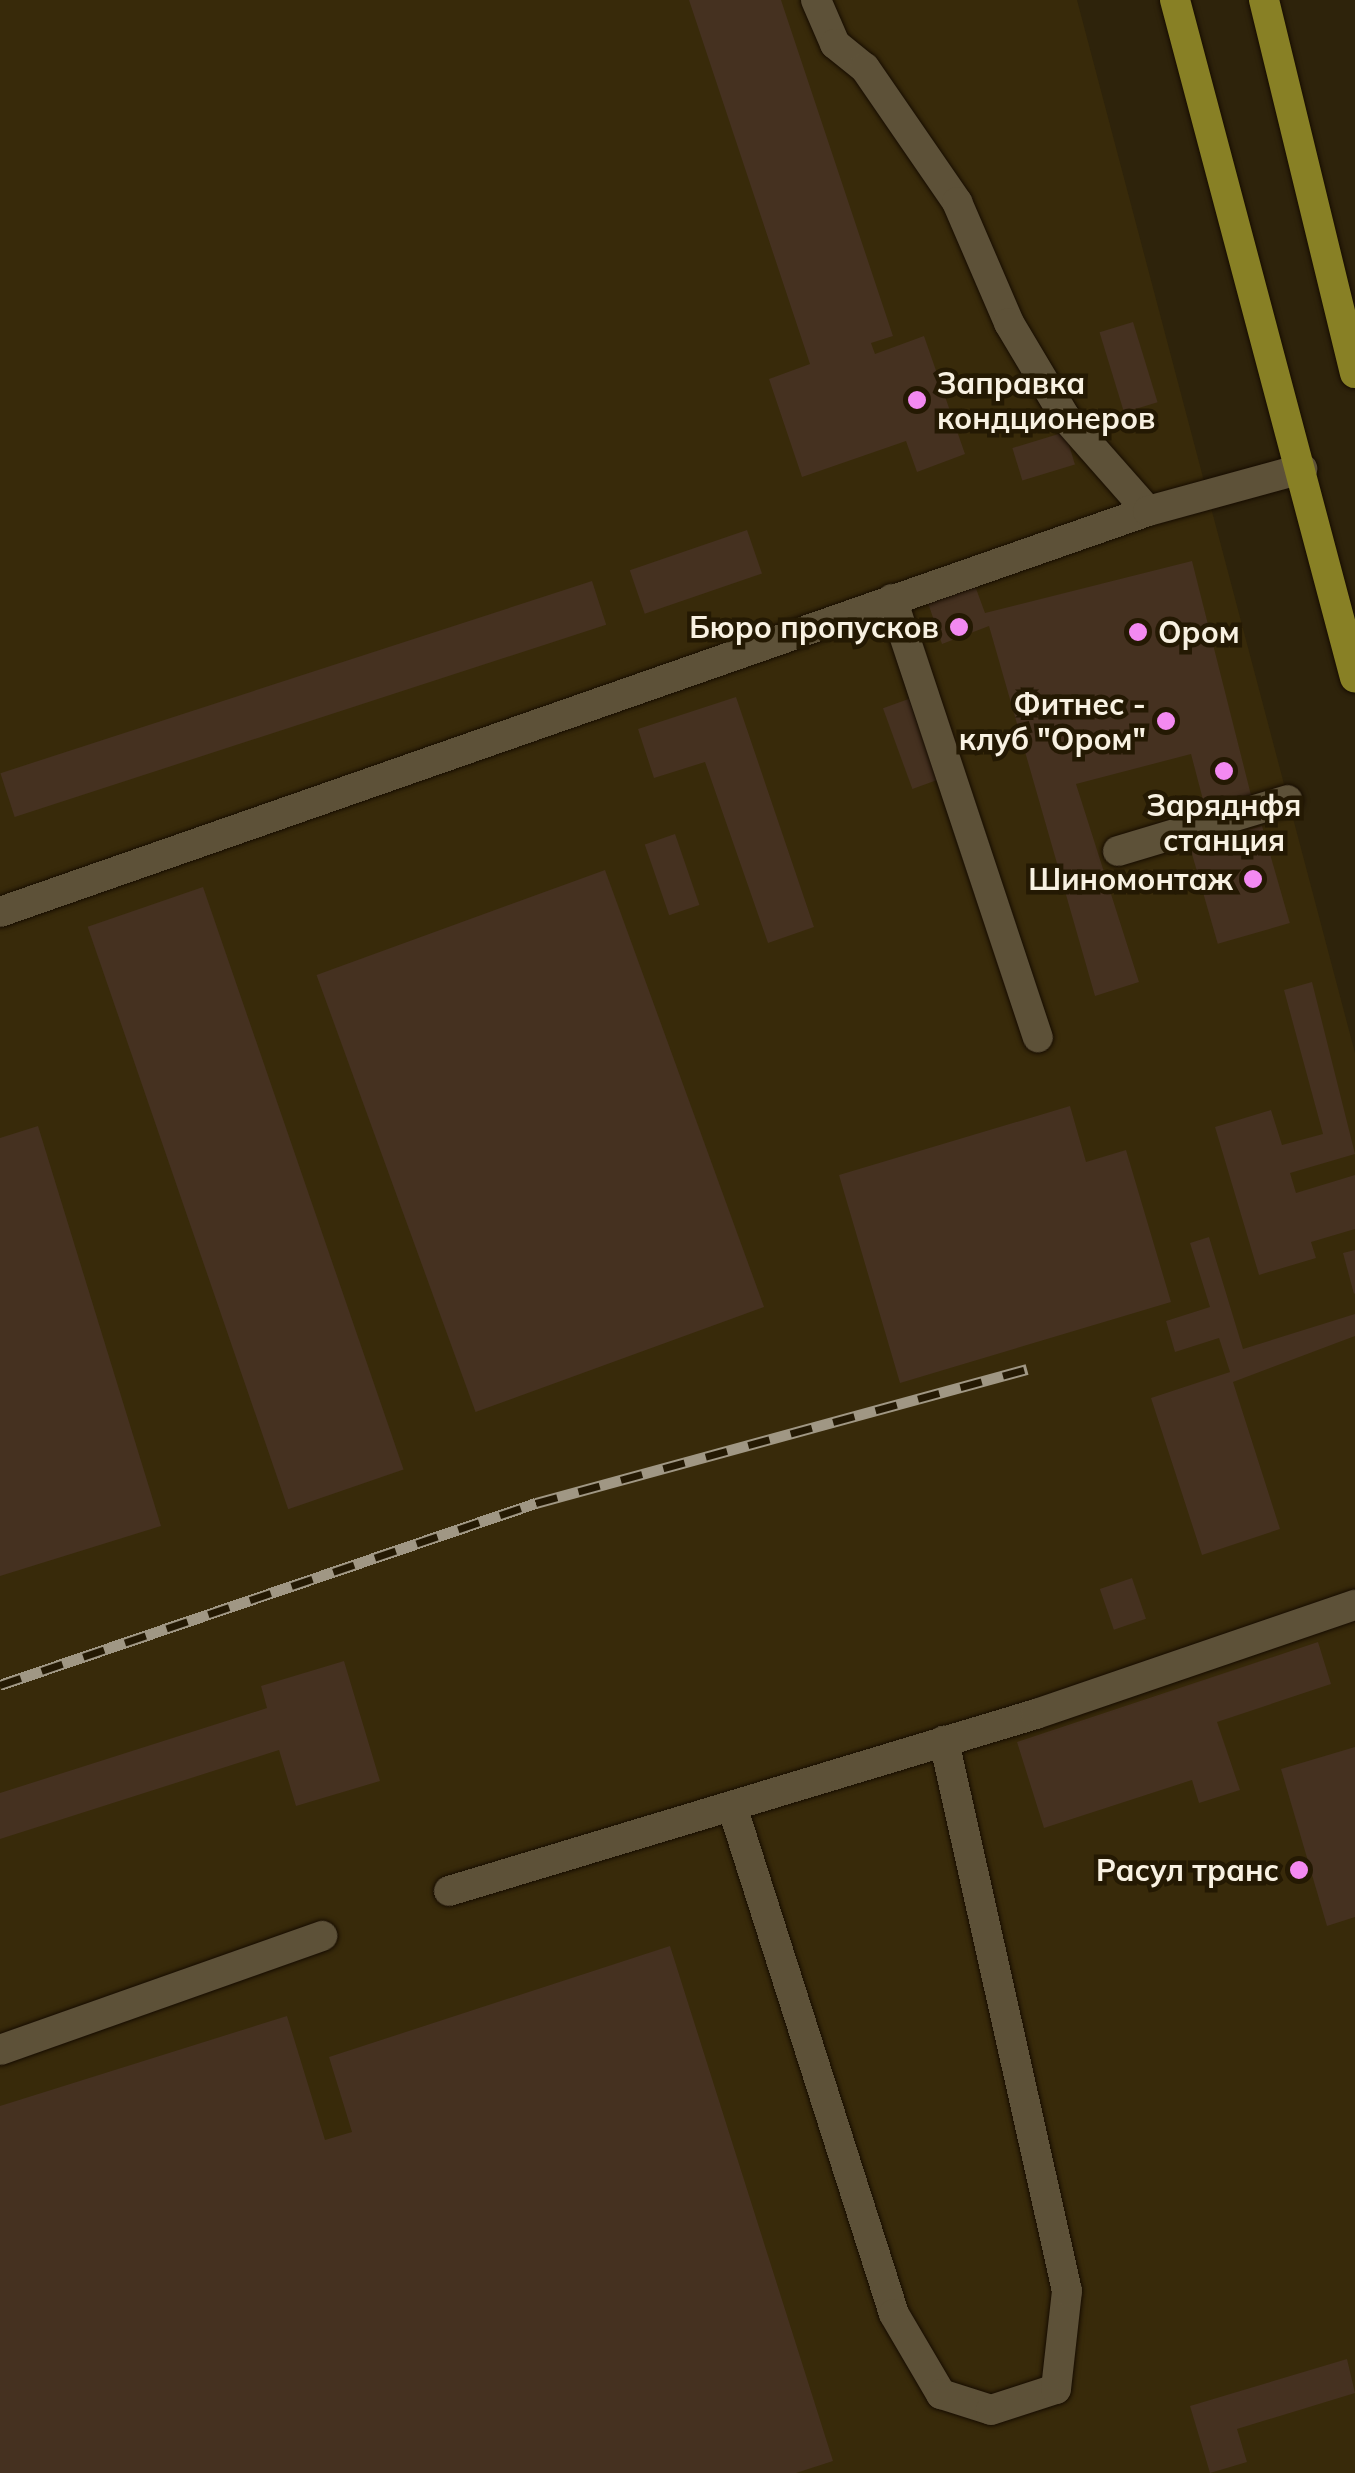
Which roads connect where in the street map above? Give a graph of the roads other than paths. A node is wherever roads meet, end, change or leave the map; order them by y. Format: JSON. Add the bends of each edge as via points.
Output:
{"nodes":[{"id":1,"x":816,"y":0,"type":"edge"},
{"id":2,"x":1175,"y":0,"type":"edge"},
{"id":3,"x":1264,"y":0,"type":"edge"},
{"id":4,"x":1355,"y":372,"type":"edge"},
{"id":5,"x":1302,"y":468,"type":"junction"},
{"id":6,"x":1148,"y":511,"type":"junction"},
{"id":7,"x":892,"y":599,"type":"junction"},
{"id":8,"x":1355,"y":678,"type":"edge"},
{"id":9,"x":1288,"y":800,"type":"dead end"},
{"id":10,"x":1118,"y":851,"type":"dead end"},
{"id":11,"x":0,"y":912,"type":"edge"},
{"id":12,"x":1038,"y":1037,"type":"dead end"},
{"id":13,"x":1355,"y":1605,"type":"edge"},
{"id":14,"x":944,"y":1741,"type":"junction"},
{"id":15,"x":732,"y":1806,"type":"junction"},
{"id":16,"x":449,"y":1891,"type":"dead end"},
{"id":17,"x":322,"y":1936,"type":"dead end"},
{"id":18,"x":0,"y":2050,"type":"edge"}],
"edges":[{"from":1,"to":6,"type":"lane","via":[[835,44],[864,68],[956,202],[1009,324],[1065,417]]},
{"from":2,"to":5,"type":"main road"},
{"from":3,"to":4,"type":"main road"},
{"from":5,"to":6,"type":"lane"},
{"from":5,"to":8,"type":"main road"},
{"from":6,"to":7,"type":"lane"},
{"from":7,"to":11,"type":"lane"},
{"from":7,"to":12,"type":"lane"},
{"from":9,"to":10,"type":"lane"},
{"from":13,"to":14,"type":"lane"},
{"from":14,"to":15,"type":"lane"},
{"from":14,"to":15,"type":"lane","via":[[1066,2291],[1056,2389],[992,2410],[940,2394],[894,2314]]},
{"from":15,"to":16,"type":"lane"},
{"from":17,"to":18,"type":"lane"}]}
